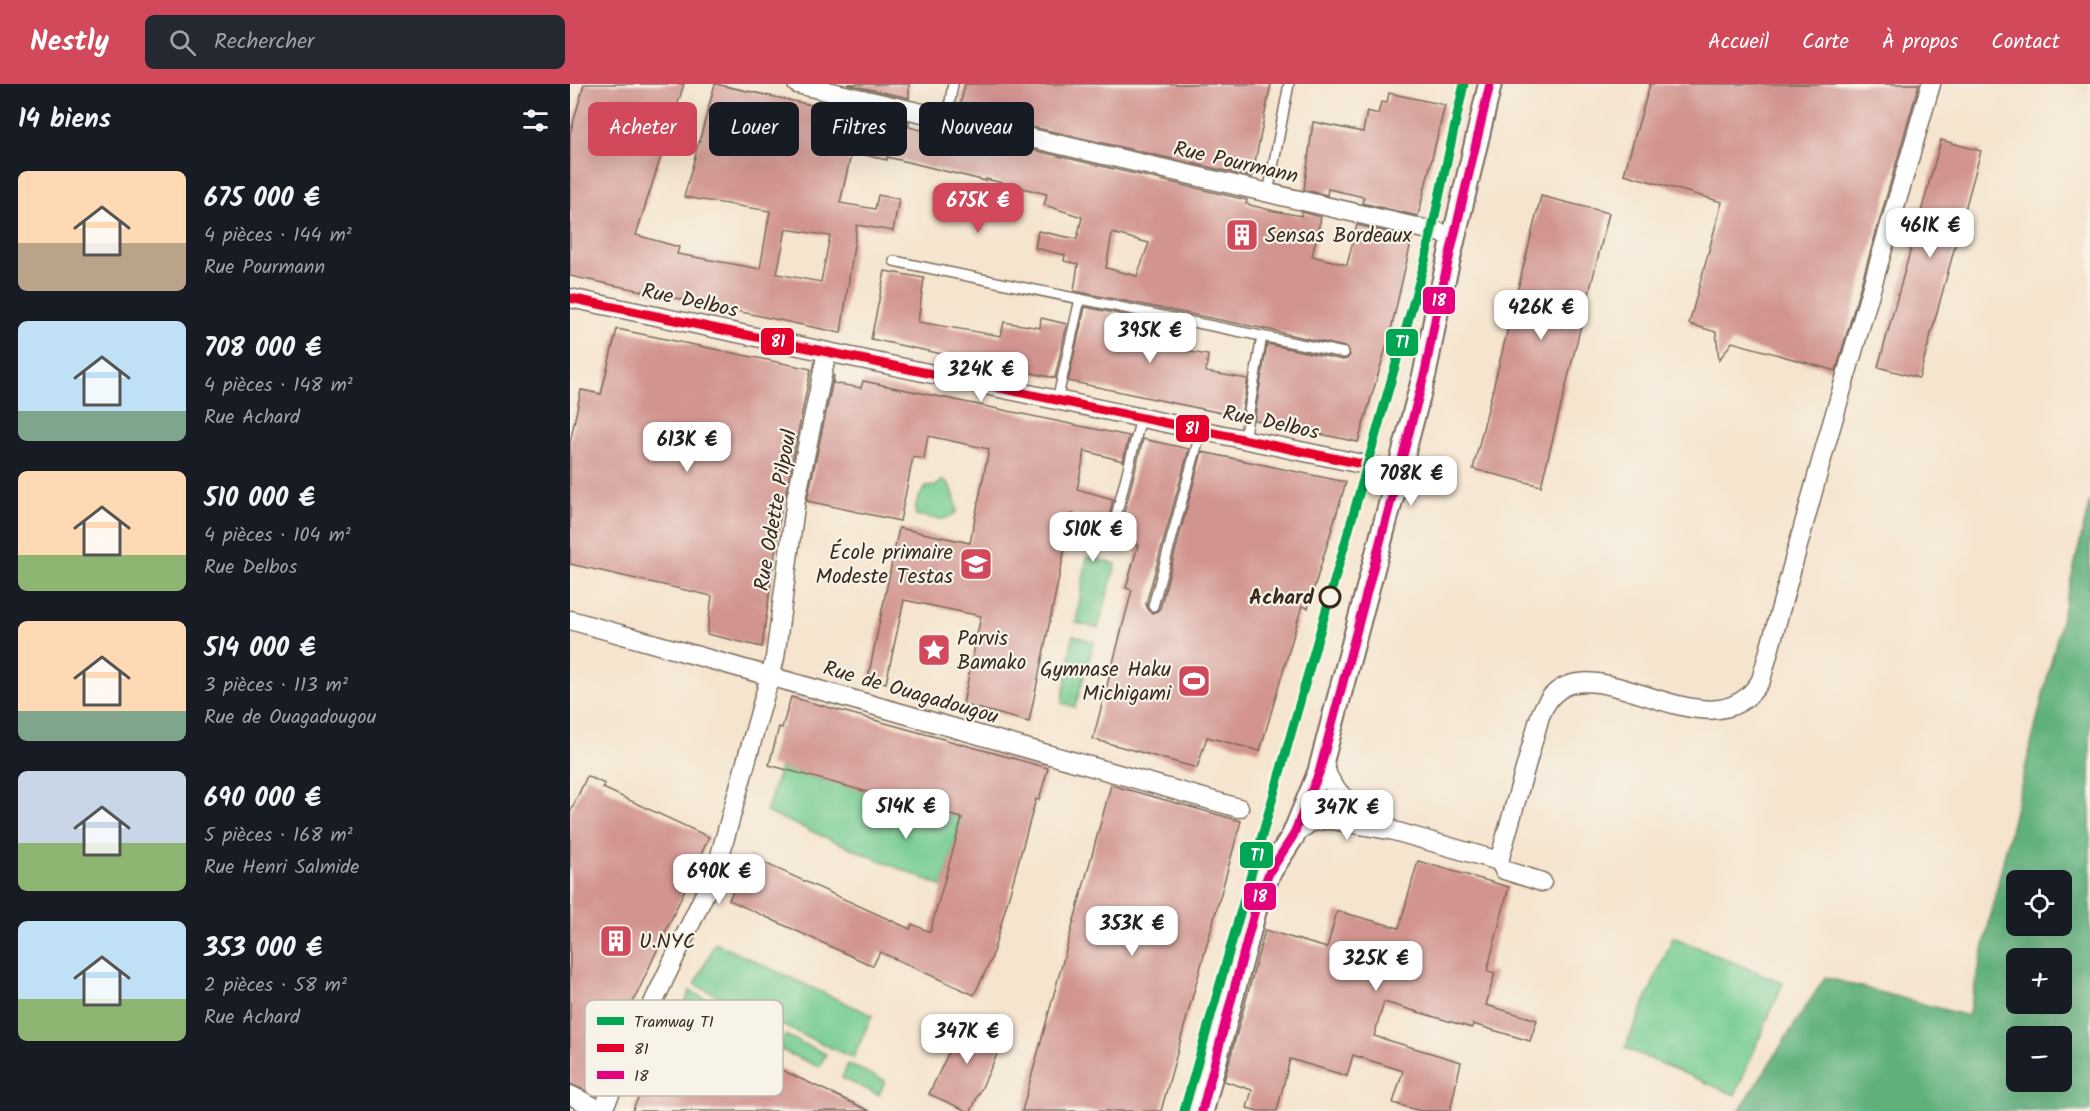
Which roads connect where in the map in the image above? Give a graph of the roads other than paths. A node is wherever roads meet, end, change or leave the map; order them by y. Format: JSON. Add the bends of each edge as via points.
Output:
{"nodes":[{"id":1,"x":797,"y":84,"type":"edge"},
{"id":2,"x":953,"y":84,"type":"edge"},
{"id":3,"x":1289,"y":84,"type":"edge"},
{"id":4,"x":1490,"y":84,"type":"edge"},
{"id":5,"x":1931,"y":84,"type":"edge"},
{"id":6,"x":950,"y":102,"type":"edge"},
{"id":7,"x":919,"y":112,"type":"edge"},
{"id":8,"x":1034,"y":138,"type":"edge"},
{"id":9,"x":1268,"y":193,"type":"junction"},
{"id":10,"x":1455,"y":236,"type":"junction"},
{"id":11,"x":894,"y":261,"type":"dead end"},
{"id":12,"x":570,"y":298,"type":"edge"},
{"id":13,"x":1080,"y":299,"type":"junction"},
{"id":14,"x":1262,"y":336,"type":"junction"},
{"id":15,"x":827,"y":352,"type":"junction"},
{"id":16,"x":1344,"y":353,"type":"dead end"},
{"id":17,"x":1057,"y":400,"type":"junction"},
{"id":18,"x":1141,"y":418,"type":"junction"},
{"id":19,"x":1201,"y":431,"type":"junction"},
{"id":20,"x":1244,"y":440,"type":"junction"},
{"id":21,"x":1400,"y":472,"type":"junction"},
{"id":22,"x":1116,"y":516,"type":"dead end"},
{"id":23,"x":1153,"y":606,"type":"dead end"},
{"id":24,"x":570,"y":620,"type":"edge"},
{"id":25,"x":770,"y":676,"type":"junction"},
{"id":26,"x":1324,"y":750,"type":"junction"},
{"id":27,"x":1239,"y":808,"type":"dead end"},
{"id":28,"x":1394,"y":831,"type":"junction"},
{"id":29,"x":1293,"y":836,"type":"junction"},
{"id":30,"x":1499,"y":861,"type":"junction"},
{"id":31,"x":1542,"y":882,"type":"dead end"},
{"id":32,"x":655,"y":1000,"type":"edge"},
{"id":33,"x":570,"y":1095,"type":"edge"},
{"id":34,"x":610,"y":1096,"type":"edge"},
{"id":35,"x":603,"y":1111,"type":"edge"},
{"id":36,"x":1202,"y":1111,"type":"edge"}],
"edges":[{"from":1,"to":7,"type":"street","name":"Rue Pourmann"},
{"from":2,"to":6,"type":"lane"},
{"from":3,"to":9,"type":"lane"},
{"from":4,"to":10,"type":"street"},
{"from":5,"to":30,"type":"street","via":[[1761,680],[1740,702],[1705,711],[1591,681],[1571,684],[1553,694],[1540,716]]},
{"from":8,"to":9,"type":"street","name":"Rue Pourmann"},
{"from":9,"to":10,"type":"street","name":"Rue Pourmann"},
{"from":10,"to":21,"type":"street"},
{"from":11,"to":13,"type":"lane"},
{"from":12,"to":15,"type":"street","name":"Rue Delbos"},
{"from":13,"to":14,"type":"lane"},
{"from":13,"to":17,"type":"lane"},
{"from":14,"to":16,"type":"lane"},
{"from":14,"to":20,"type":"lane"},
{"from":15,"to":17,"type":"street","name":"Rue Delbos"},
{"from":15,"to":25,"type":"street","name":"Rue Odette Pilpoul","via":[[796,499]]},
{"from":17,"to":18,"type":"street","name":"Rue Delbos"},
{"from":18,"to":19,"type":"street","name":"Rue Delbos"},
{"from":18,"to":22,"type":"lane"},
{"from":19,"to":20,"type":"street","name":"Rue Delbos"},
{"from":19,"to":23,"type":"lane"},
{"from":20,"to":21,"type":"street","name":"Rue Delbos"},
{"from":21,"to":26,"type":"street"},
{"from":24,"to":25,"type":"street","name":"Rue de Ouagadougou"},
{"from":25,"to":27,"type":"street","name":"Rue de Ouagadougou"},
{"from":25,"to":32,"type":"street","name":"Rue Odette Pilpoul","via":[[716,870]]},
{"from":26,"to":28,"type":"street","via":[[1325,768],[1334,789]]},
{"from":26,"to":29,"type":"street","via":[[1313,790]]},
{"from":28,"to":29,"type":"street","via":[[1323,820],[1308,823]]},
{"from":28,"to":30,"type":"street"},
{"from":29,"to":36,"type":"street","via":[[1269,873],[1256,906]]},
{"from":30,"to":31,"type":"street","via":[[1504,870]]},
{"from":33,"to":35,"type":"street"},
{"from":34,"to":35,"type":"street","name":"Rue Odette Pilpoul"}]}
